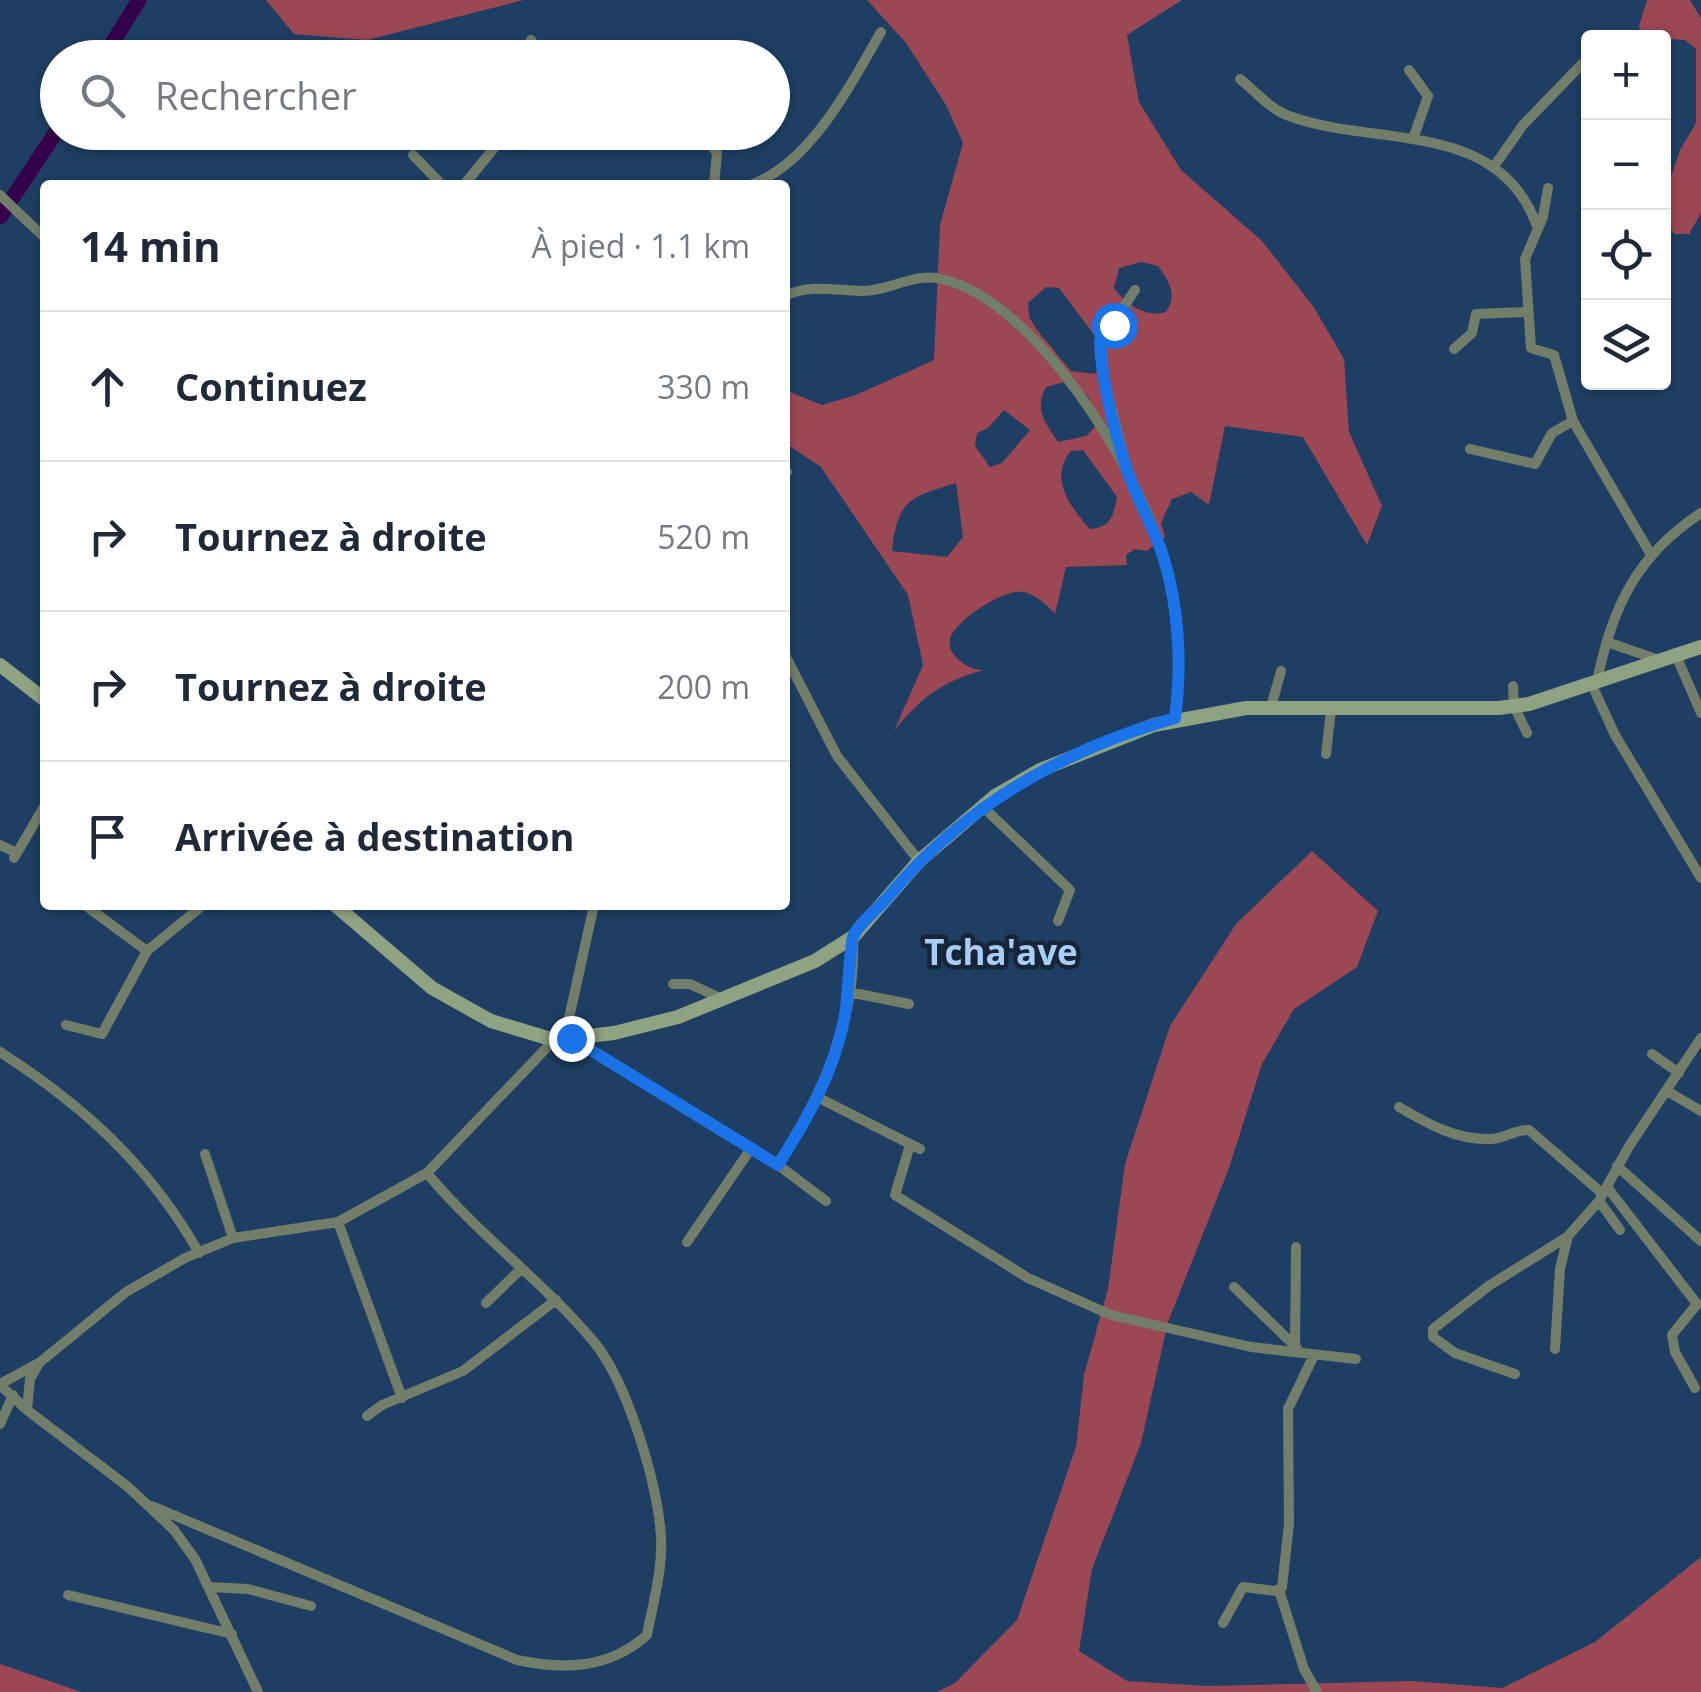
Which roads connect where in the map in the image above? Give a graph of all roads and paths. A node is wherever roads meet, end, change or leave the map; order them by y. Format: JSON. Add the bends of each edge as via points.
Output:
{"nodes":[{"id":1,"x":881,"y":32,"type":"dead end"},
{"id":2,"x":1581,"y":65,"type":"edge"},
{"id":3,"x":1409,"y":70,"type":"dead end"},
{"id":4,"x":1240,"y":79,"type":"dead end"},
{"id":5,"x":1413,"y":139,"type":"junction"},
{"id":6,"x":492,"y":150,"type":"edge"},
{"id":7,"x":715,"y":150,"type":"edge"},
{"id":8,"x":413,"y":155,"type":"dead end"},
{"id":9,"x":1495,"y":165,"type":"junction"},
{"id":10,"x":437,"y":180,"type":"edge"},
{"id":11,"x":468,"y":180,"type":"edge"},
{"id":12,"x":714,"y":180,"type":"edge"},
{"id":13,"x":762,"y":180,"type":"edge"},
{"id":14,"x":1548,"y":188,"type":"dead end"},
{"id":15,"x":0,"y":196,"type":"edge"},
{"id":16,"x":1537,"y":226,"type":"junction"},
{"id":17,"x":40,"y":233,"type":"edge"},
{"id":18,"x":1135,"y":290,"type":"dead end"},
{"id":19,"x":790,"y":295,"type":"edge"},
{"id":20,"x":1528,"y":312,"type":"junction"},
{"id":21,"x":1454,"y":349,"type":"dead end"},
{"id":22,"x":1572,"y":420,"type":"junction"},
{"id":23,"x":1470,"y":449,"type":"dead end"},
{"id":24,"x":1128,"y":472,"type":"junction"},
{"id":25,"x":1701,"y":513,"type":"edge"},
{"id":26,"x":1650,"y":553,"type":"junction"},
{"id":27,"x":1607,"y":642,"type":"junction"},
{"id":28,"x":1701,"y":647,"type":"edge"},
{"id":29,"x":1676,"y":654,"type":"junction"},
{"id":30,"x":1656,"y":659,"type":"junction"},
{"id":31,"x":790,"y":665,"type":"edge"},
{"id":32,"x":0,"y":666,"type":"edge"},
{"id":33,"x":1281,"y":671,"type":"dead end"},
{"id":34,"x":1594,"y":682,"type":"junction"},
{"id":35,"x":1513,"y":686,"type":"dead end"},
{"id":36,"x":40,"y":696,"type":"edge"},
{"id":37,"x":1514,"y":706,"type":"junction"},
{"id":38,"x":1271,"y":708,"type":"junction"},
{"id":39,"x":1331,"y":710,"type":"junction"},
{"id":40,"x":1701,"y":713,"type":"edge"},
{"id":41,"x":1175,"y":718,"type":"junction"},
{"id":42,"x":1527,"y":732,"type":"dead end"},
{"id":43,"x":1326,"y":754,"type":"dead end"},
{"id":44,"x":982,"y":806,"type":"junction"},
{"id":45,"x":40,"y":814,"type":"edge"},
{"id":46,"x":0,"y":845,"type":"edge"},
{"id":47,"x":920,"y":861,"type":"junction"},
{"id":48,"x":1701,"y":878,"type":"edge"},
{"id":49,"x":91,"y":910,"type":"edge"},
{"id":50,"x":197,"y":910,"type":"edge"},
{"id":51,"x":341,"y":910,"type":"edge"},
{"id":52,"x":593,"y":910,"type":"edge"},
{"id":53,"x":1058,"y":921,"type":"dead end"},
{"id":54,"x":853,"y":937,"type":"junction"},
{"id":55,"x":147,"y":951,"type":"junction"},
{"id":56,"x":673,"y":984,"type":"dead end"},
{"id":57,"x":850,"y":992,"type":"junction"},
{"id":58,"x":723,"y":1000,"type":"junction"},
{"id":59,"x":909,"y":1004,"type":"dead end"},
{"id":60,"x":66,"y":1025,"type":"dead end"},
{"id":61,"x":571,"y":1038,"type":"junction"},
{"id":62,"x":1701,"y":1038,"type":"edge"},
{"id":63,"x":554,"y":1040,"type":"junction"},
{"id":64,"x":0,"y":1052,"type":"edge"},
{"id":65,"x":1652,"y":1054,"type":"dead end"},
{"id":66,"x":1679,"y":1072,"type":"junction"},
{"id":67,"x":1668,"y":1091,"type":"junction"},
{"id":68,"x":819,"y":1098,"type":"junction"},
{"id":69,"x":1400,"y":1107,"type":"dead end"},
{"id":70,"x":1701,"y":1111,"type":"edge"},
{"id":71,"x":750,"y":1150,"type":"junction"},
{"id":72,"x":205,"y":1154,"type":"dead end"},
{"id":73,"x":778,"y":1165,"type":"junction"},
{"id":74,"x":1617,"y":1166,"type":"junction"},
{"id":75,"x":427,"y":1173,"type":"junction"},
{"id":76,"x":1603,"y":1194,"type":"junction"},
{"id":77,"x":826,"y":1200,"type":"dead end"},
{"id":78,"x":338,"y":1222,"type":"junction"},
{"id":79,"x":1620,"y":1230,"type":"dead end"},
{"id":80,"x":1568,"y":1236,"type":"junction"},
{"id":81,"x":233,"y":1238,"type":"junction"},
{"id":82,"x":1701,"y":1241,"type":"edge"},
{"id":83,"x":688,"y":1242,"type":"dead end"},
{"id":84,"x":1296,"y":1247,"type":"dead end"},
{"id":85,"x":199,"y":1253,"type":"junction"},
{"id":86,"x":521,"y":1269,"type":"junction"},
{"id":87,"x":1234,"y":1287,"type":"dead end"},
{"id":88,"x":556,"y":1300,"type":"junction"},
{"id":89,"x":486,"y":1303,"type":"dead end"},
{"id":90,"x":1298,"y":1349,"type":"junction"},
{"id":91,"x":1555,"y":1349,"type":"dead end"},
{"id":92,"x":1314,"y":1355,"type":"junction"},
{"id":93,"x":1356,"y":1359,"type":"dead end"},
{"id":94,"x":39,"y":1363,"type":"junction"},
{"id":95,"x":1514,"y":1374,"type":"dead end"},
{"id":96,"x":0,"y":1384,"type":"edge"},
{"id":97,"x":1695,"y":1388,"type":"dead end"},
{"id":98,"x":13,"y":1396,"type":"junction"},
{"id":99,"x":402,"y":1398,"type":"junction"},
{"id":100,"x":27,"y":1410,"type":"junction"},
{"id":101,"x":367,"y":1416,"type":"dead end"},
{"id":102,"x":0,"y":1424,"type":"edge"},
{"id":103,"x":152,"y":1506,"type":"junction"},
{"id":104,"x":210,"y":1587,"type":"junction"},
{"id":105,"x":1279,"y":1590,"type":"junction"},
{"id":106,"x":68,"y":1594,"type":"dead end"},
{"id":107,"x":312,"y":1606,"type":"dead end"},
{"id":108,"x":1224,"y":1623,"type":"dead end"},
{"id":109,"x":232,"y":1634,"type":"junction"},
{"id":110,"x":258,"y":1692,"type":"edge"},
{"id":111,"x":1316,"y":1692,"type":"edge"}],
"edges":[{"from":1,"to":13,"type":"street","via":[[811,139],[780,173]]},
{"from":2,"to":9,"type":"street","via":[[1523,124]]},
{"from":3,"to":5,"type":"street","via":[[1428,96]]},
{"from":4,"to":5,"type":"street","via":[[1284,115]]},
{"from":5,"to":9,"type":"street"},
{"from":6,"to":11,"type":"street"},
{"from":7,"to":12,"type":"street"},
{"from":8,"to":10,"type":"street"},
{"from":9,"to":16,"type":"street","via":[[1528,204]]},
{"from":14,"to":16,"type":"street"},
{"from":15,"to":17,"type":"street"},
{"from":16,"to":20,"type":"street","via":[[1525,259]]},
{"from":18,"to":24,"type":"street","via":[[1100,342]]},
{"from":19,"to":24,"type":"street","via":[[823,287],[874,290],[925,277],[964,288],[1011,317],[1036,343]]},
{"from":20,"to":21,"type":"street","via":[[1476,314],[1472,333]]},
{"from":20,"to":22,"type":"street","via":[[1531,348],[1554,354]]},
{"from":22,"to":23,"type":"street","via":[[1552,433],[1535,464]]},
{"from":22,"to":26,"type":"street"},
{"from":24,"to":41,"type":"street","via":[[1172,594]]},
{"from":25,"to":26,"type":"street"},
{"from":26,"to":27,"type":"street"},
{"from":27,"to":30,"type":"street"},
{"from":27,"to":34,"type":"street"},
{"from":28,"to":29,"type":"street"},
{"from":29,"to":30,"type":"street"},
{"from":29,"to":40,"type":"street"},
{"from":30,"to":34,"type":"street"},
{"from":31,"to":47,"type":"street","via":[[837,756]]},
{"from":32,"to":36,"type":"street"},
{"from":33,"to":38,"type":"street"},
{"from":34,"to":37,"type":"street"},
{"from":34,"to":48,"type":"street","via":[[1624,750]]},
{"from":35,"to":37,"type":"street"},
{"from":37,"to":39,"type":"street"},
{"from":37,"to":42,"type":"street"},
{"from":38,"to":39,"type":"street"},
{"from":38,"to":41,"type":"street"},
{"from":39,"to":43,"type":"street"},
{"from":41,"to":44,"type":"street","via":[[1040,770]]},
{"from":44,"to":47,"type":"street"},
{"from":44,"to":53,"type":"street","via":[[1070,890]]},
{"from":45,"to":46,"type":"street","via":[[16,855]]},
{"from":47,"to":54,"type":"street"},
{"from":49,"to":55,"type":"street"},
{"from":50,"to":55,"type":"street"},
{"from":51,"to":63,"type":"street","via":[[432,988],[491,1020]]},
{"from":52,"to":61,"type":"street","via":[[567,1027]]},
{"from":54,"to":57,"type":"street"},
{"from":54,"to":58,"type":"street","via":[[816,961]]},
{"from":55,"to":60,"type":"street","via":[[102,1034]]},
{"from":56,"to":58,"type":"street","via":[[690,984]]},
{"from":57,"to":59,"type":"street"},
{"from":57,"to":68,"type":"street"},
{"from":58,"to":61,"type":"street","via":[[642,1027]]},
{"from":61,"to":63,"type":"street"},
{"from":61,"to":71,"type":"street"},
{"from":62,"to":66,"type":"street"},
{"from":63,"to":75,"type":"street"},
{"from":64,"to":85,"type":"street","via":[[72,1100],[115,1139],[175,1210]]},
{"from":65,"to":66,"type":"street"},
{"from":66,"to":67,"type":"street"},
{"from":67,"to":70,"type":"street"},
{"from":67,"to":74,"type":"street"},
{"from":68,"to":73,"type":"street"},
{"from":68,"to":90,"type":"street","via":[[915,1147],[895,1195],[1028,1278],[1135,1323],[1251,1347]]},
{"from":69,"to":76,"type":"street","via":[[1464,1136],[1491,1139],[1529,1130]]},
{"from":71,"to":73,"type":"street"},
{"from":71,"to":83,"type":"street"},
{"from":72,"to":81,"type":"street"},
{"from":73,"to":77,"type":"street"},
{"from":74,"to":76,"type":"street"},
{"from":74,"to":82,"type":"street"},
{"from":75,"to":78,"type":"street"},
{"from":75,"to":86,"type":"street"},
{"from":76,"to":79,"type":"street"},
{"from":76,"to":80,"type":"street"},
{"from":76,"to":97,"type":"street","via":[[1696,1301],[1672,1335]]},
{"from":78,"to":81,"type":"street"},
{"from":78,"to":99,"type":"street"},
{"from":80,"to":91,"type":"street"},
{"from":80,"to":95,"type":"street","via":[[1433,1329],[1436,1341],[1455,1353]]},
{"from":81,"to":85,"type":"street"},
{"from":84,"to":90,"type":"street"},
{"from":85,"to":94,"type":"street","via":[[126,1292]]},
{"from":86,"to":88,"type":"street"},
{"from":86,"to":89,"type":"street"},
{"from":87,"to":90,"type":"street"},
{"from":88,"to":99,"type":"street","via":[[477,1362]]},
{"from":88,"to":103,"type":"street","via":[[607,1360],[654,1494],[661,1539],[647,1635],[613,1655],[559,1669],[517,1660]]},
{"from":90,"to":92,"type":"street"},
{"from":92,"to":93,"type":"street"},
{"from":92,"to":105,"type":"street","via":[[1288,1408],[1289,1524]]},
{"from":94,"to":96,"type":"street"},
{"from":94,"to":100,"type":"street"},
{"from":96,"to":98,"type":"street"},
{"from":98,"to":100,"type":"street"},
{"from":98,"to":102,"type":"street"},
{"from":99,"to":101,"type":"street"},
{"from":100,"to":103,"type":"street"},
{"from":103,"to":104,"type":"street"},
{"from":104,"to":107,"type":"street"},
{"from":104,"to":109,"type":"street"},
{"from":105,"to":108,"type":"street","via":[[1243,1587]]},
{"from":105,"to":111,"type":"street"},
{"from":106,"to":109,"type":"street"},
{"from":109,"to":110,"type":"street"}]}
